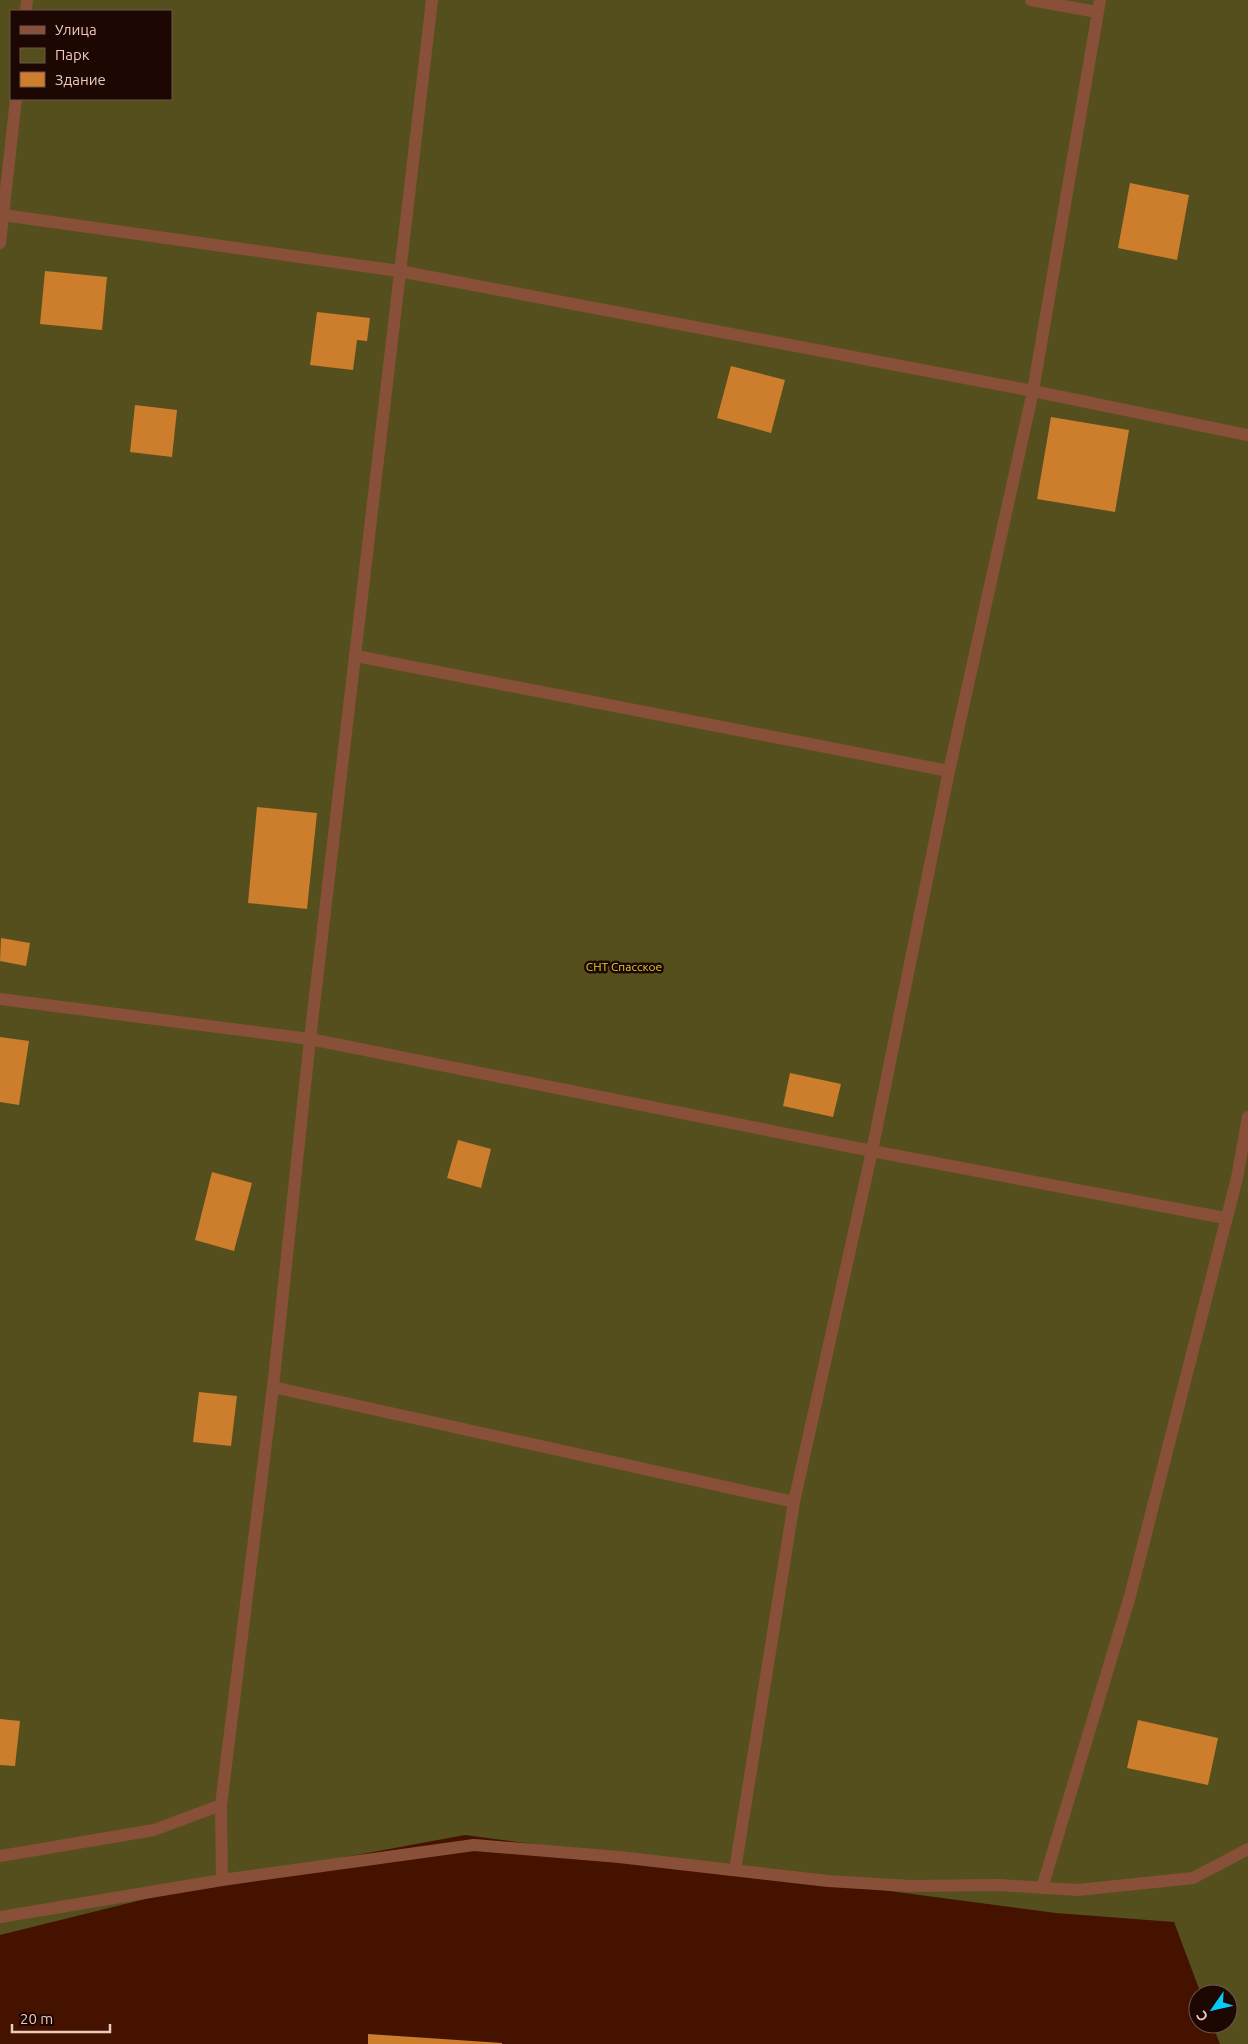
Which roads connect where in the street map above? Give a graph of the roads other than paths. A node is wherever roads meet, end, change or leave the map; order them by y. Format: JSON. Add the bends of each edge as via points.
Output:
{"nodes":[{"id":1,"x":432,"y":0,"type":"edge"},
{"id":2,"x":1031,"y":0,"type":"edge"},
{"id":3,"x":1098,"y":6,"type":"edge"},
{"id":4,"x":16,"y":100,"type":"edge"},
{"id":5,"x":3,"y":215,"type":"junction"},
{"id":6,"x":0,"y":243,"type":"edge"},
{"id":7,"x":399,"y":271,"type":"junction"},
{"id":8,"x":1033,"y":392,"type":"junction"},
{"id":9,"x":1248,"y":435,"type":"edge"},
{"id":10,"x":356,"y":656,"type":"junction"},
{"id":11,"x":949,"y":771,"type":"junction"},
{"id":12,"x":0,"y":999,"type":"edge"},
{"id":13,"x":310,"y":1039,"type":"junction"},
{"id":14,"x":1248,"y":1117,"type":"edge"},
{"id":15,"x":872,"y":1152,"type":"junction"},
{"id":16,"x":1226,"y":1218,"type":"junction"},
{"id":17,"x":273,"y":1387,"type":"junction"},
{"id":18,"x":794,"y":1502,"type":"junction"},
{"id":19,"x":221,"y":1805,"type":"junction"},
{"id":20,"x":1248,"y":1849,"type":"edge"},
{"id":21,"x":0,"y":1856,"type":"edge"},
{"id":22,"x":735,"y":1870,"type":"junction"},
{"id":23,"x":222,"y":1880,"type":"junction"},
{"id":24,"x":1042,"y":1888,"type":"junction"},
{"id":25,"x":0,"y":1918,"type":"edge"}],
"edges":[{"from":1,"to":7,"type":"street"},
{"from":2,"to":3,"type":"street"},
{"from":3,"to":8,"type":"street"},
{"from":4,"to":5,"type":"street"},
{"from":5,"to":6,"type":"street"},
{"from":5,"to":7,"type":"street"},
{"from":7,"to":8,"type":"street"},
{"from":7,"to":10,"type":"street"},
{"from":8,"to":9,"type":"street"},
{"from":8,"to":11,"type":"street"},
{"from":10,"to":11,"type":"street"},
{"from":10,"to":13,"type":"street"},
{"from":11,"to":15,"type":"street"},
{"from":12,"to":13,"type":"street"},
{"from":13,"to":15,"type":"street"},
{"from":13,"to":17,"type":"street"},
{"from":14,"to":16,"type":"street"},
{"from":15,"to":16,"type":"street"},
{"from":15,"to":18,"type":"street"},
{"from":16,"to":24,"type":"street","via":[[1130,1596]]},
{"from":17,"to":18,"type":"street"},
{"from":17,"to":19,"type":"street"},
{"from":18,"to":22,"type":"street"},
{"from":19,"to":21,"type":"street","via":[[154,1830]]},
{"from":19,"to":23,"type":"street"},
{"from":20,"to":24,"type":"street","via":[[1193,1878],[1078,1890]]},
{"from":22,"to":23,"type":"street","via":[[619,1856],[474,1845]]},
{"from":22,"to":24,"type":"street","via":[[828,1881]]},
{"from":23,"to":25,"type":"street"}]}
